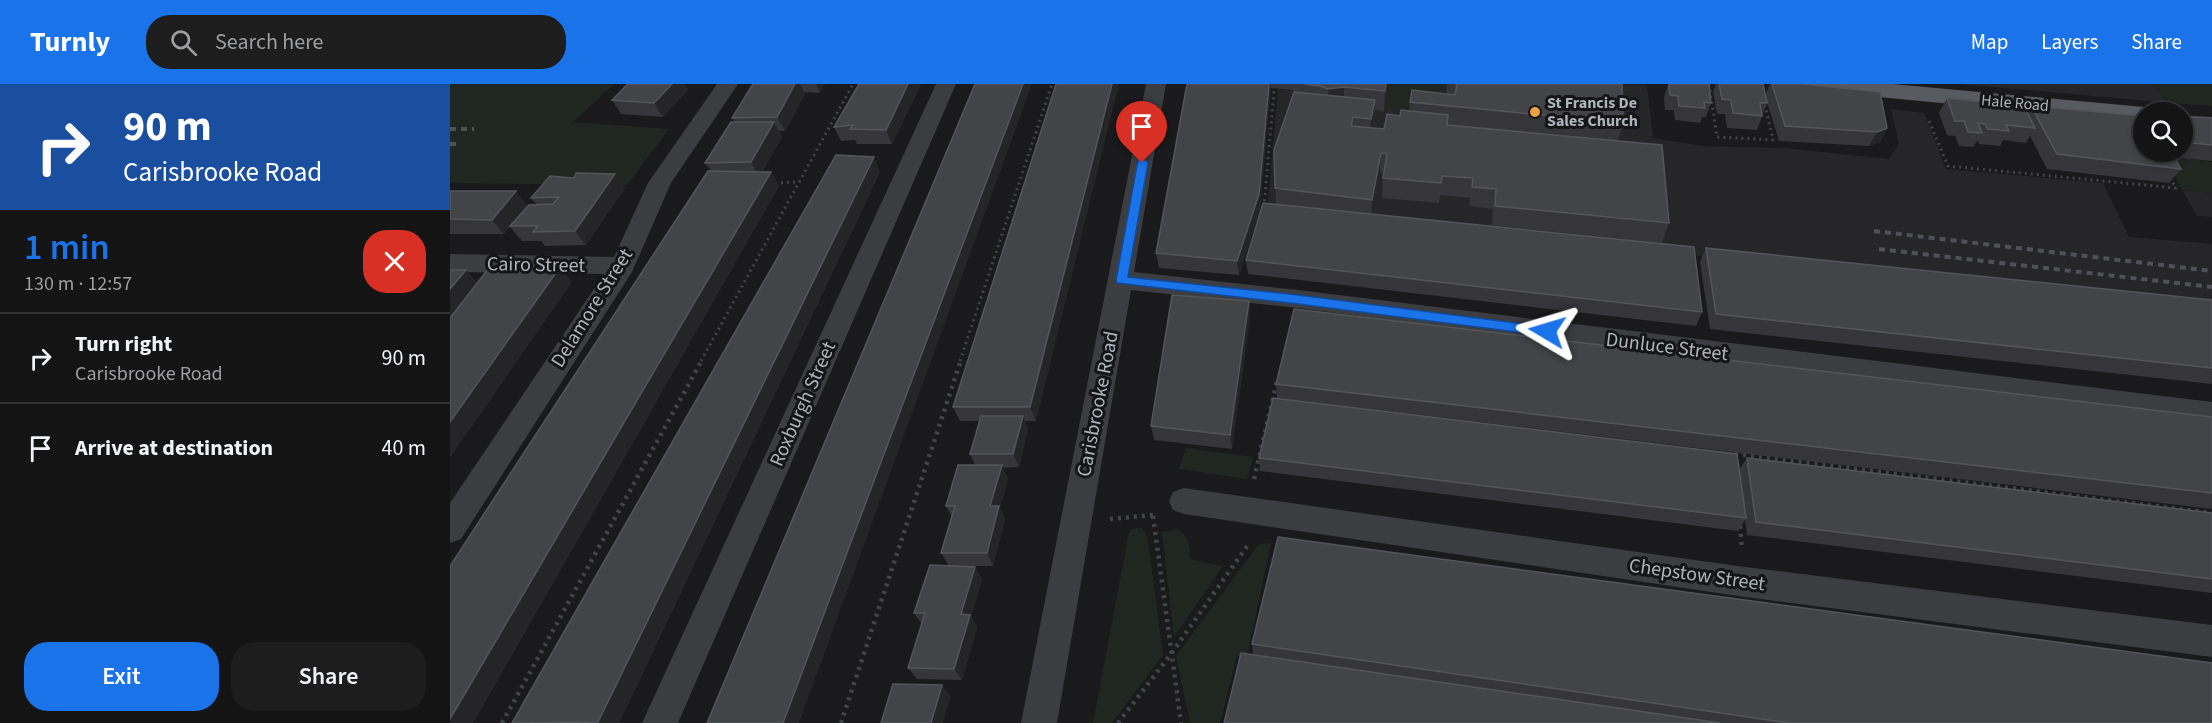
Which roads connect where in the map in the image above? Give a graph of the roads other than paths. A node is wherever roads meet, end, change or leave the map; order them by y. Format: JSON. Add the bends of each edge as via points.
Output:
{"nodes":[{"id":1,"x":728,"y":84,"type":"edge"},
{"id":2,"x":946,"y":84,"type":"edge"},
{"id":3,"x":1156,"y":84,"type":"edge"},
{"id":4,"x":1815,"y":84,"type":"edge"},
{"id":5,"x":2133,"y":114,"type":"edge"},
{"id":6,"x":450,"y":263,"type":"edge"},
{"id":7,"x":623,"y":266,"type":"junction"},
{"id":8,"x":1122,"y":280,"type":"junction"},
{"id":9,"x":2212,"y":413,"type":"edge"},
{"id":10,"x":1184,"y":501,"type":"road end"},
{"id":11,"x":450,"y":529,"type":"edge"},
{"id":12,"x":2212,"y":641,"type":"edge"},
{"id":13,"x":660,"y":723,"type":"edge"},
{"id":14,"x":1039,"y":723,"type":"edge"}],
"edges":[{"from":1,"to":7,"type":"street","name":"Delamore Street","via":[[660,183]]},
{"from":2,"to":13,"type":"street","name":"Roxburgh Street"},
{"from":3,"to":8,"type":"street","name":"Carisbrooke Road"},
{"from":4,"to":5,"type":"main road","name":"Hale Road"},
{"from":6,"to":7,"type":"street","name":"Cairo Street"},
{"from":7,"to":11,"type":"street","name":"Delamore Street"},
{"from":8,"to":9,"type":"street","name":"Dunluce Street"},
{"from":8,"to":14,"type":"street","name":"Carisbrooke Road"},
{"from":10,"to":12,"type":"street","name":"Chepstow Street","via":[[1745,582]]}]}
